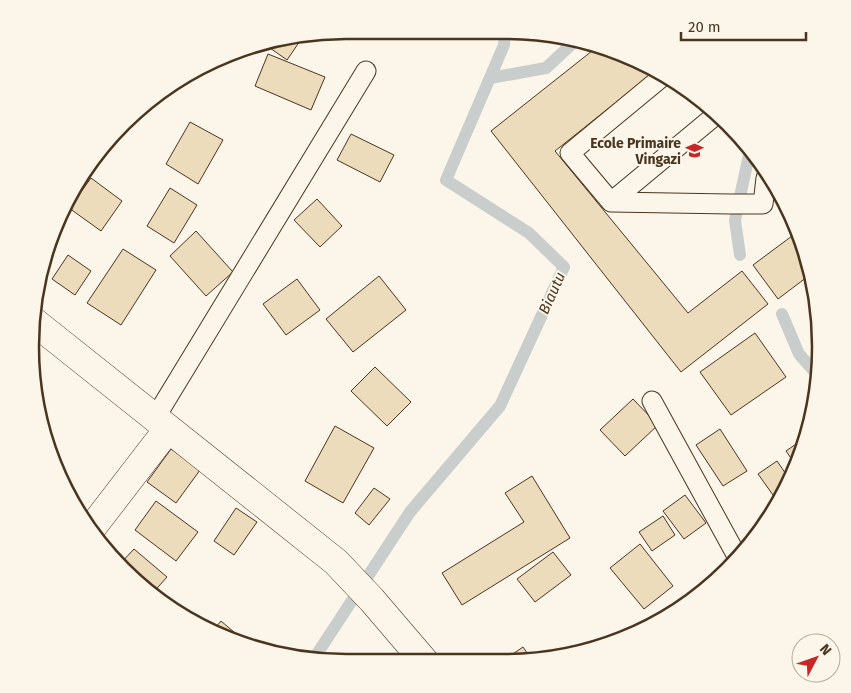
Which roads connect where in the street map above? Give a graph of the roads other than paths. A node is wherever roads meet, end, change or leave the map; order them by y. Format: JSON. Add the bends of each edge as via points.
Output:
{"nodes":[{"id":1,"x":366,"y":71,"type":"dead end"},
{"id":2,"x":658,"y":80,"type":"edge"},
{"id":3,"x":711,"y":119,"type":"edge"},
{"id":4,"x":765,"y":184,"type":"edge"},
{"id":5,"x":611,"y":202,"type":"junction"},
{"id":6,"x":39,"y":326,"type":"edge"},
{"id":7,"x":652,"y":401,"type":"dead end"},
{"id":8,"x":161,"y":423,"type":"junction"},
{"id":9,"x":95,"y":523,"type":"edge"},
{"id":10,"x":734,"y":551,"type":"edge"},
{"id":11,"x":418,"y":654,"type":"edge"}],
"edges":[{"from":1,"to":8,"type":"lane"},
{"from":2,"to":5,"type":"lane","via":[[570,153]]},
{"from":3,"to":5,"type":"lane"},
{"from":4,"to":5,"type":"lane","via":[[763,204]]},
{"from":6,"to":8,"type":"street"},
{"from":7,"to":10,"type":"lane"},
{"from":8,"to":9,"type":"street"},
{"from":8,"to":11,"type":"street","via":[[336,562]]}]}
